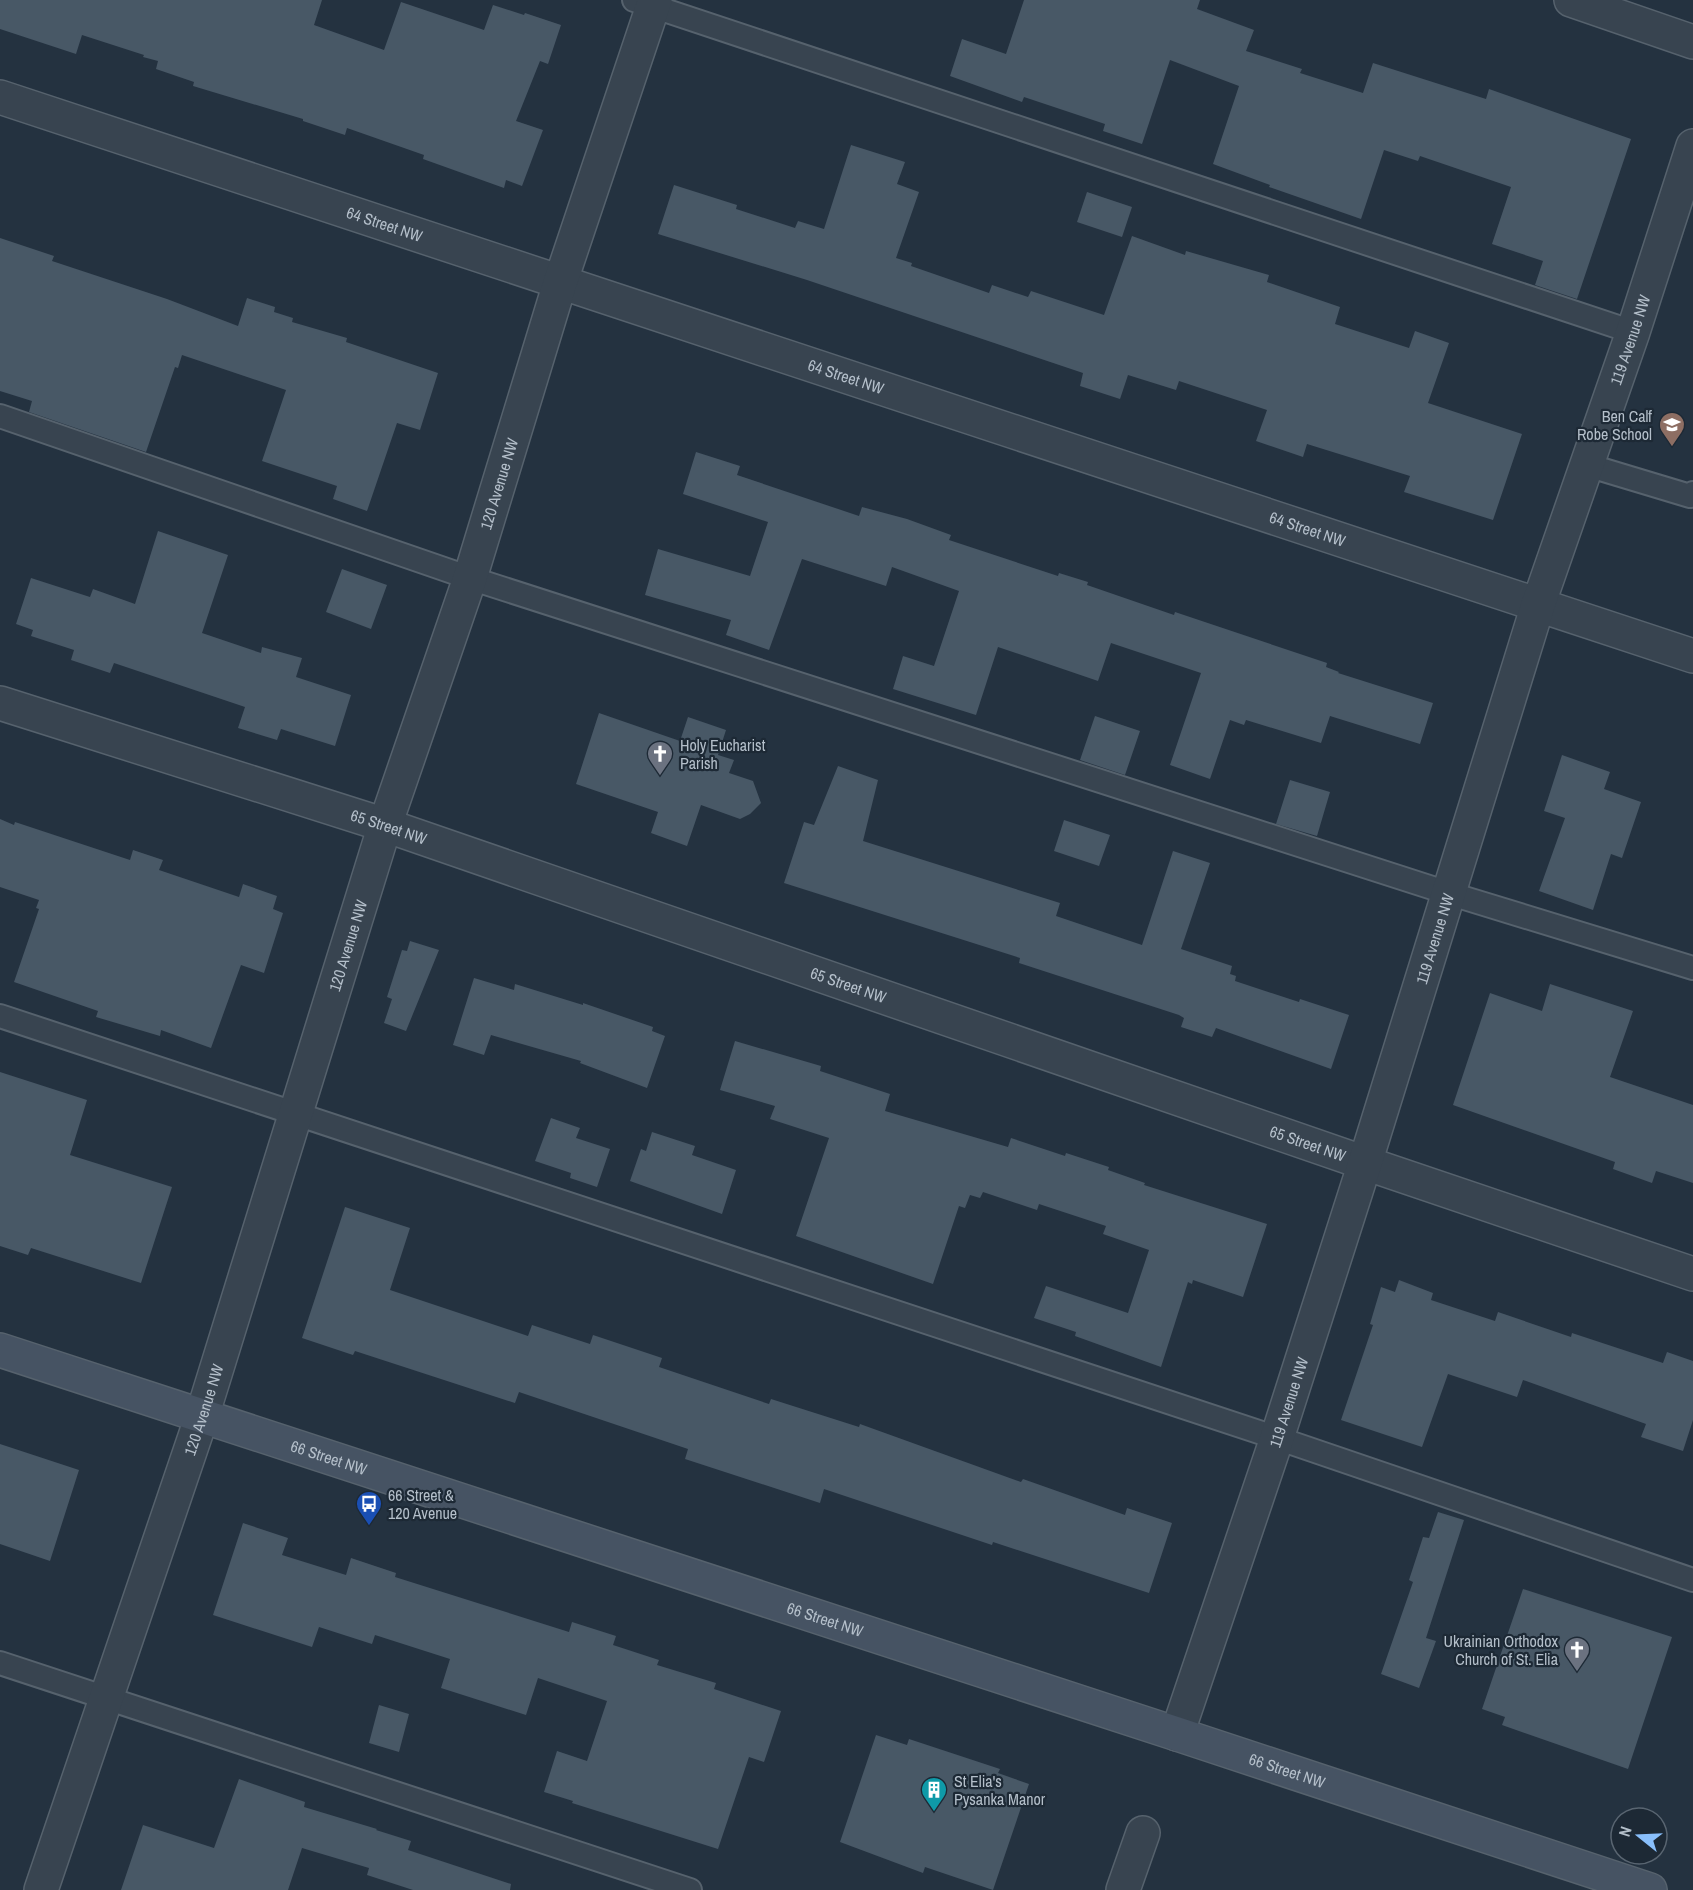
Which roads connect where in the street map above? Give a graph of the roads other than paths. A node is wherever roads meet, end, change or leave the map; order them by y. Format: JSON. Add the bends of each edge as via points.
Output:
{"nodes":[{"id":1,"x":1571,"y":0,"type":"edge"},
{"id":2,"x":647,"y":2,"type":"edge"},
{"id":3,"x":1693,"y":42,"type":"edge"},
{"id":4,"x":0,"y":97,"type":"edge"},
{"id":5,"x":1693,"y":146,"type":"edge"},
{"id":6,"x":1682,"y":215,"type":"edge"},
{"id":7,"x":560,"y":283,"type":"junction"},
{"id":8,"x":1633,"y":332,"type":"junction"},
{"id":9,"x":0,"y":416,"type":"edge"},
{"id":10,"x":1587,"y":465,"type":"junction"},
{"id":11,"x":1693,"y":493,"type":"edge"},
{"id":12,"x":470,"y":578,"type":"junction"},
{"id":13,"x":1538,"y":605,"type":"junction"},
{"id":14,"x":1693,"y":656,"type":"edge"},
{"id":15,"x":0,"y":703,"type":"edge"},
{"id":16,"x":385,"y":825,"type":"junction"},
{"id":17,"x":1448,"y":893,"type":"junction"},
{"id":18,"x":1693,"y":968,"type":"edge"},
{"id":19,"x":0,"y":1016,"type":"edge"},
{"id":20,"x":296,"y":1113,"type":"junction"},
{"id":21,"x":1365,"y":1163,"type":"junction"},
{"id":22,"x":1693,"y":1274,"type":"edge"},
{"id":23,"x":0,"y":1350,"type":"edge"},
{"id":24,"x":202,"y":1416,"type":"junction"},
{"id":25,"x":1277,"y":1438,"type":"junction"},
{"id":26,"x":1693,"y":1580,"type":"edge"},
{"id":27,"x":0,"y":1663,"type":"edge"},
{"id":28,"x":107,"y":1698,"type":"junction"},
{"id":29,"x":1177,"y":1734,"type":"junction"},
{"id":30,"x":1143,"y":1833,"type":"dead end"},
{"id":31,"x":41,"y":1890,"type":"edge"},
{"id":32,"x":690,"y":1890,"type":"edge"},
{"id":33,"x":1123,"y":1890,"type":"edge"},
{"id":34,"x":1650,"y":1890,"type":"edge"}],
"edges":[{"from":1,"to":3,"type":"street"},
{"from":2,"to":7,"type":"street","name":"120 Avenue NW"},
{"from":2,"to":8,"type":"lane"},
{"from":4,"to":7,"type":"street","name":"64 Street NW"},
{"from":5,"to":6,"type":"street","name":"119 Avenue NW"},
{"from":6,"to":8,"type":"street","name":"119 Avenue NW"},
{"from":7,"to":12,"type":"street","name":"120 Avenue NW"},
{"from":7,"to":13,"type":"street","name":"64 Street NW"},
{"from":8,"to":10,"type":"street","name":"119 Avenue NW"},
{"from":9,"to":12,"type":"lane"},
{"from":10,"to":11,"type":"lane","via":[[1690,496]]},
{"from":10,"to":13,"type":"street","name":"119 Avenue NW"},
{"from":12,"to":16,"type":"street","name":"120 Avenue NW"},
{"from":12,"to":17,"type":"lane"},
{"from":13,"to":14,"type":"street","name":"64 Street NW"},
{"from":13,"to":17,"type":"street","name":"119 Avenue NW"},
{"from":15,"to":16,"type":"street","name":"65 Street NW"},
{"from":16,"to":20,"type":"street","name":"120 Avenue NW"},
{"from":16,"to":21,"type":"street","name":"65 Street NW"},
{"from":17,"to":18,"type":"lane"},
{"from":17,"to":21,"type":"street","name":"119 Avenue NW"},
{"from":19,"to":20,"type":"lane"},
{"from":20,"to":24,"type":"street","name":"120 Avenue NW"},
{"from":20,"to":25,"type":"lane"},
{"from":21,"to":22,"type":"street","name":"65 Street NW"},
{"from":21,"to":25,"type":"street","name":"119 Avenue NW"},
{"from":23,"to":24,"type":"main road","name":"66 Street NW"},
{"from":24,"to":28,"type":"street","name":"120 Avenue NW"},
{"from":24,"to":29,"type":"main road","name":"66 Street NW"},
{"from":25,"to":26,"type":"lane"},
{"from":25,"to":29,"type":"street","name":"119 Avenue NW"},
{"from":27,"to":28,"type":"lane"},
{"from":28,"to":31,"type":"street","name":"120 Avenue NW"},
{"from":28,"to":32,"type":"lane"},
{"from":29,"to":34,"type":"main road","name":"66 Street NW"},
{"from":30,"to":33,"type":"street"}]}
